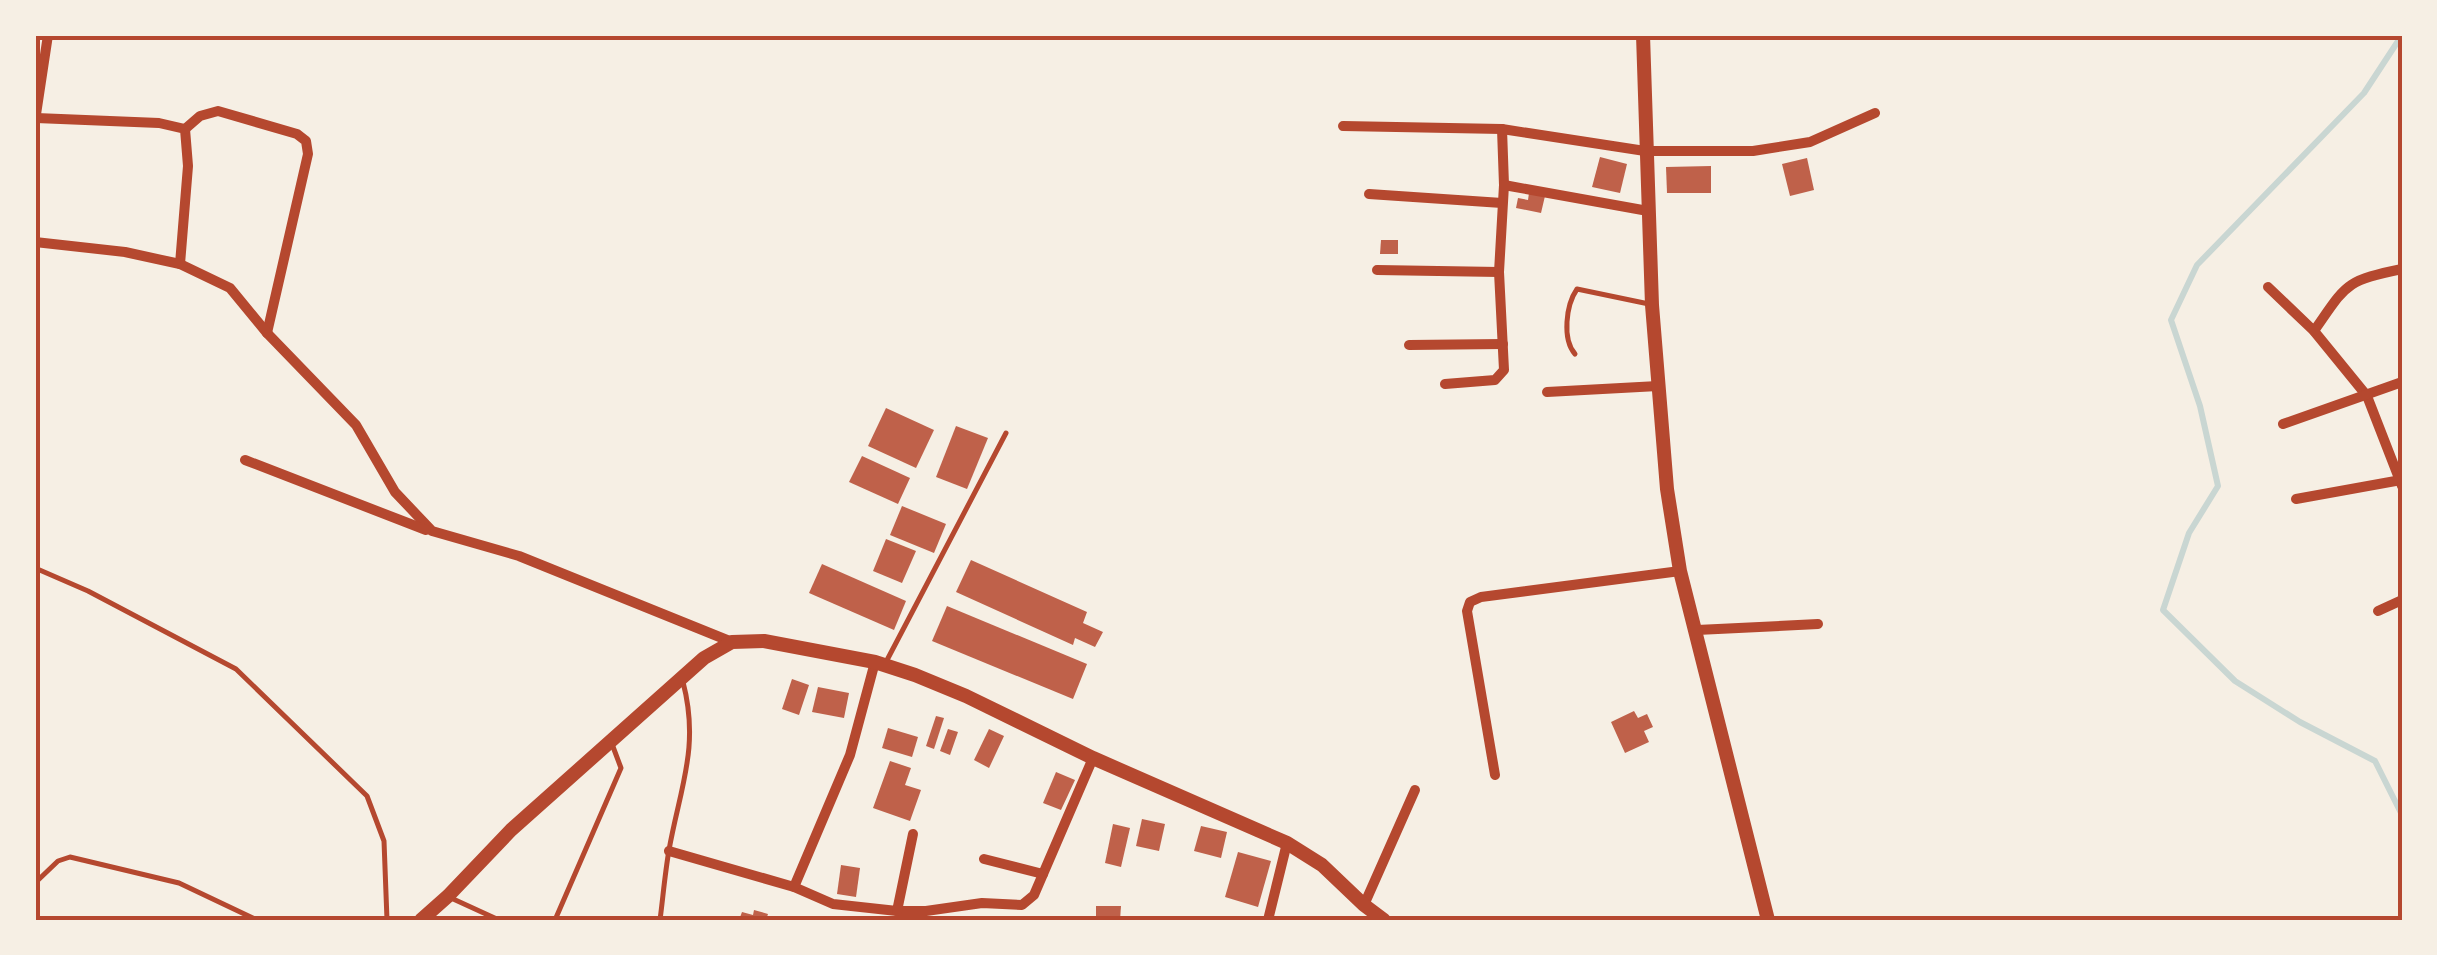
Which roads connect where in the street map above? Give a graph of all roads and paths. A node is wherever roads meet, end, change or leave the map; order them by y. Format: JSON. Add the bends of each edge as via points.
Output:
{"nodes":[{"id":1,"x":48,"y":35,"type":"edge"},
{"id":2,"x":1642,"y":35,"type":"edge"},
{"id":3,"x":1875,"y":113,"type":"dead end"},
{"id":4,"x":35,"y":120,"type":"edge"},
{"id":5,"x":1343,"y":126,"type":"dead end"},
{"id":6,"x":185,"y":128,"type":"junction"},
{"id":7,"x":1502,"y":129,"type":"junction"},
{"id":8,"x":1645,"y":151,"type":"junction"},
{"id":9,"x":1504,"y":186,"type":"junction"},
{"id":10,"x":1370,"y":194,"type":"dead end"},
{"id":11,"x":1502,"y":203,"type":"junction"},
{"id":12,"x":1648,"y":211,"type":"junction"},
{"id":13,"x":35,"y":242,"type":"edge"},
{"id":14,"x":180,"y":264,"type":"junction"},
{"id":15,"x":2402,"y":268,"type":"edge"},
{"id":16,"x":1377,"y":270,"type":"dead end"},
{"id":17,"x":1499,"y":272,"type":"junction"},
{"id":18,"x":2268,"y":287,"type":"dead end"},
{"id":19,"x":1652,"y":305,"type":"junction"},
{"id":20,"x":2314,"y":331,"type":"junction"},
{"id":21,"x":267,"y":333,"type":"junction"},
{"id":22,"x":1504,"y":344,"type":"junction"},
{"id":23,"x":1409,"y":345,"type":"dead end"},
{"id":24,"x":1575,"y":354,"type":"dead end"},
{"id":25,"x":2402,"y":382,"type":"edge"},
{"id":26,"x":1445,"y":384,"type":"dead end"},
{"id":27,"x":1658,"y":386,"type":"junction"},
{"id":28,"x":1547,"y":392,"type":"dead end"},
{"id":29,"x":2366,"y":396,"type":"junction"},
{"id":30,"x":2283,"y":424,"type":"dead end"},
{"id":31,"x":1006,"y":433,"type":"dead end"},
{"id":32,"x":245,"y":460,"type":"dead end"},
{"id":33,"x":2401,"y":482,"type":"edge"},
{"id":34,"x":2296,"y":499,"type":"dead end"},
{"id":35,"x":432,"y":532,"type":"junction"},
{"id":36,"x":35,"y":568,"type":"edge"},
{"id":37,"x":1680,"y":571,"type":"junction"},
{"id":38,"x":2402,"y":600,"type":"edge"},
{"id":39,"x":2378,"y":611,"type":"dead end"},
{"id":40,"x":1818,"y":624,"type":"dead end"},
{"id":41,"x":1697,"y":630,"type":"junction"},
{"id":42,"x":732,"y":642,"type":"junction"},
{"id":43,"x":880,"y":664,"type":"junction"},
{"id":44,"x":682,"y":678,"type":"junction"},
{"id":45,"x":611,"y":741,"type":"junction"},
{"id":46,"x":1093,"y":758,"type":"junction"},
{"id":47,"x":1495,"y":774,"type":"dead end"},
{"id":48,"x":1415,"y":790,"type":"dead end"},
{"id":49,"x":913,"y":834,"type":"dead end"},
{"id":50,"x":1287,"y":843,"type":"junction"},
{"id":51,"x":669,"y":851,"type":"junction"},
{"id":52,"x":984,"y":859,"type":"dead end"},
{"id":53,"x":1044,"y":874,"type":"junction"},
{"id":54,"x":35,"y":883,"type":"edge"},
{"id":55,"x":794,"y":887,"type":"junction"},
{"id":56,"x":448,"y":896,"type":"junction"},
{"id":57,"x":1364,"y":906,"type":"junction"},
{"id":58,"x":897,"y":911,"type":"junction"},
{"id":59,"x":925,"y":916,"type":"edge"},
{"id":60,"x":256,"y":920,"type":"edge"},
{"id":61,"x":387,"y":920,"type":"edge"},
{"id":62,"x":421,"y":920,"type":"edge"},
{"id":63,"x":499,"y":920,"type":"edge"},
{"id":64,"x":555,"y":920,"type":"edge"},
{"id":65,"x":660,"y":920,"type":"edge"},
{"id":66,"x":1268,"y":920,"type":"edge"},
{"id":67,"x":1384,"y":920,"type":"edge"},
{"id":68,"x":1768,"y":920,"type":"edge"}],
"edges":[{"from":1,"to":4,"type":"street"},
{"from":2,"to":8,"type":"street"},
{"from":3,"to":8,"type":"street","via":[[1784,148]]},
{"from":4,"to":6,"type":"street"},
{"from":5,"to":7,"type":"street"},
{"from":6,"to":14,"type":"street"},
{"from":6,"to":21,"type":"street","via":[[218,111],[306,141]]},
{"from":7,"to":8,"type":"street"},
{"from":7,"to":9,"type":"street"},
{"from":8,"to":12,"type":"street"},
{"from":9,"to":11,"type":"street"},
{"from":9,"to":12,"type":"street"},
{"from":10,"to":11,"type":"street"},
{"from":11,"to":17,"type":"street"},
{"from":12,"to":19,"type":"street"},
{"from":13,"to":14,"type":"street"},
{"from":14,"to":21,"type":"street","via":[[230,288]]},
{"from":15,"to":20,"type":"street","via":[[2354,280]]},
{"from":16,"to":17,"type":"street"},
{"from":17,"to":22,"type":"street"},
{"from":18,"to":20,"type":"street"},
{"from":19,"to":24,"type":"lane","via":[[1577,289],[1568,314]]},
{"from":19,"to":27,"type":"street"},
{"from":20,"to":29,"type":"street"},
{"from":21,"to":35,"type":"street","via":[[356,425],[395,492]]},
{"from":22,"to":23,"type":"street"},
{"from":22,"to":26,"type":"street","via":[[1501,377]]},
{"from":25,"to":29,"type":"street"},
{"from":27,"to":28,"type":"street"},
{"from":27,"to":37,"type":"street"},
{"from":29,"to":30,"type":"street"},
{"from":29,"to":33,"type":"street"},
{"from":31,"to":43,"type":"lane"},
{"from":32,"to":35,"type":"street"},
{"from":33,"to":34,"type":"street"},
{"from":35,"to":42,"type":"street","via":[[519,556]]},
{"from":36,"to":61,"type":"lane","via":[[236,669],[368,796],[384,842]]},
{"from":37,"to":41,"type":"street"},
{"from":37,"to":47,"type":"street","via":[[1470,602]]},
{"from":38,"to":39,"type":"street"},
{"from":40,"to":41,"type":"street"},
{"from":41,"to":68,"type":"street"},
{"from":42,"to":43,"type":"street"},
{"from":42,"to":44,"type":"street"},
{"from":43,"to":46,"type":"street","via":[[966,696]]},
{"from":43,"to":55,"type":"street"},
{"from":44,"to":45,"type":"street"},
{"from":44,"to":51,"type":"lane","via":[[691,749]]},
{"from":45,"to":56,"type":"street","via":[[510,830]]},
{"from":45,"to":64,"type":"lane","via":[[621,768]]},
{"from":46,"to":50,"type":"street"},
{"from":46,"to":53,"type":"street"},
{"from":48,"to":57,"type":"street"},
{"from":49,"to":58,"type":"street"},
{"from":50,"to":57,"type":"street","via":[[1322,865]]},
{"from":50,"to":66,"type":"street"},
{"from":51,"to":55,"type":"street"},
{"from":51,"to":65,"type":"lane"},
{"from":52,"to":53,"type":"street"},
{"from":53,"to":59,"type":"street","via":[[1022,905],[982,903]]},
{"from":54,"to":60,"type":"lane","via":[[70,857],[179,883]]},
{"from":55,"to":58,"type":"street","via":[[833,904]]},
{"from":56,"to":62,"type":"street"},
{"from":56,"to":63,"type":"lane"},
{"from":57,"to":67,"type":"street"},
{"from":58,"to":59,"type":"street"}]}
